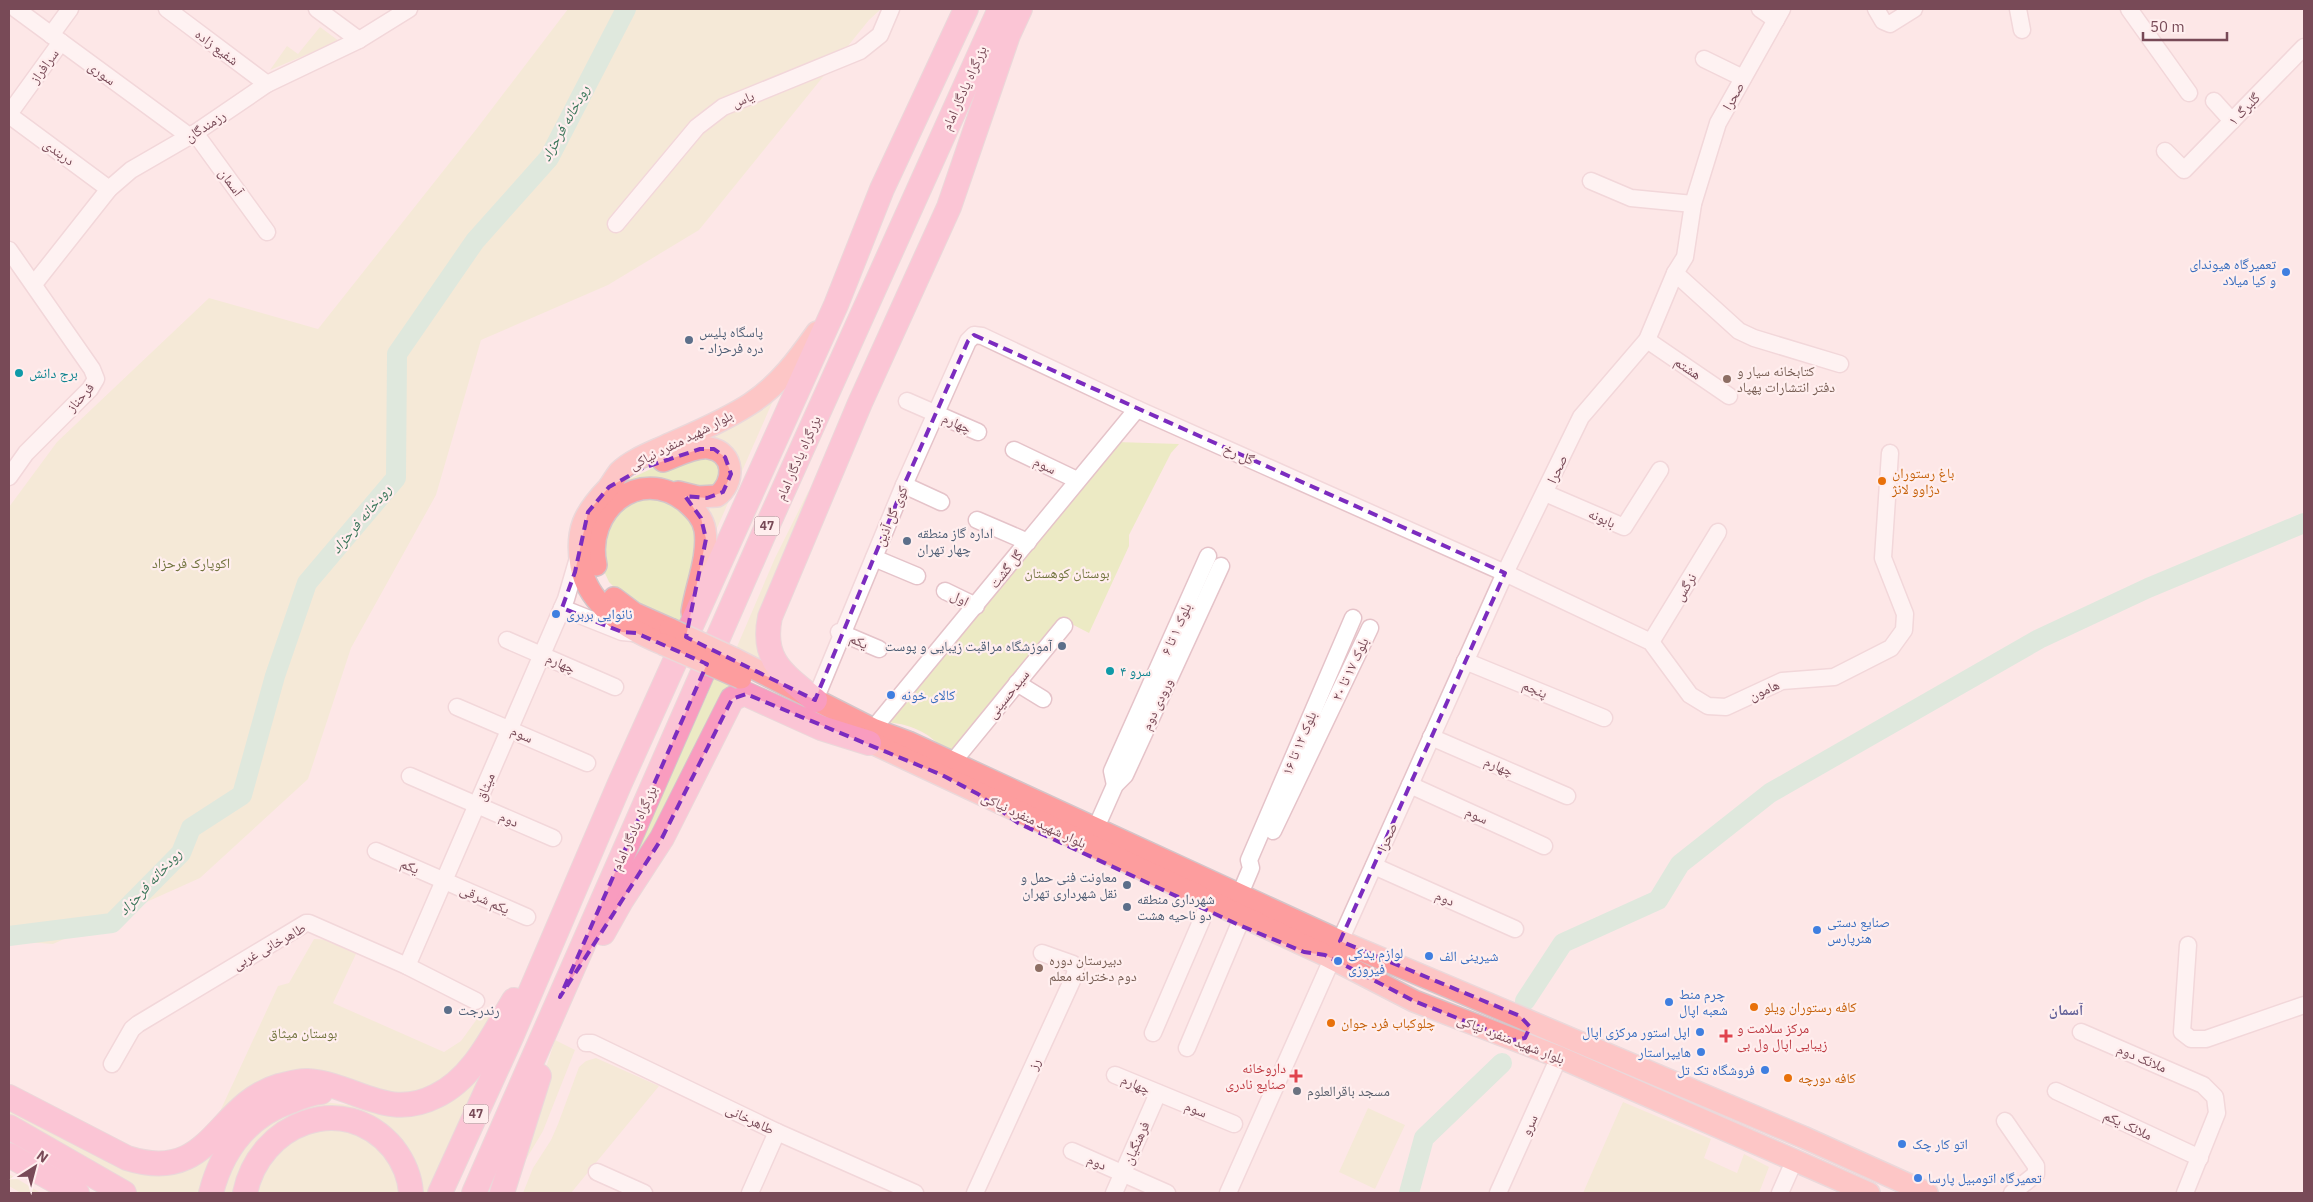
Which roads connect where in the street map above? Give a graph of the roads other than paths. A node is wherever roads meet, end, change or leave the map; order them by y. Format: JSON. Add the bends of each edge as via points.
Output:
{"nodes":[{"id":1,"x":16,"y":9,"type":"edge"},
{"id":2,"x":70,"y":9,"type":"edge"},
{"id":3,"x":167,"y":9,"type":"edge"},
{"id":4,"x":318,"y":9,"type":"edge"},
{"id":5,"x":409,"y":9,"type":"edge"},
{"id":6,"x":892,"y":9,"type":"edge"},
{"id":7,"x":966,"y":9,"type":"edge"},
{"id":8,"x":1000,"y":9,"type":"edge"},
{"id":9,"x":1020,"y":9,"type":"edge"},
{"id":10,"x":1760,"y":9,"type":"edge"},
{"id":11,"x":1876,"y":9,"type":"edge"},
{"id":12,"x":1914,"y":9,"type":"edge"},
{"id":13,"x":2018,"y":9,"type":"edge"},
{"id":14,"x":2132,"y":10,"type":"edge"},
{"id":15,"x":1779,"y":14,"type":"edge"},
{"id":16,"x":2022,"y":30,"type":"dead end"},
{"id":17,"x":56,"y":38,"type":"junction"},
{"id":18,"x":359,"y":40,"type":"junction"},
{"id":19,"x":2304,"y":47,"type":"edge"},
{"id":20,"x":1704,"y":58,"type":"dead end"},
{"id":21,"x":1743,"y":78,"type":"junction"},
{"id":22,"x":267,"y":84,"type":"junction"},
{"id":23,"x":2189,"y":93,"type":"dead end"},
{"id":24,"x":2214,"y":101,"type":"dead end"},
{"id":25,"x":9,"y":114,"type":"edge"},
{"id":26,"x":2232,"y":121,"type":"junction"},
{"id":27,"x":192,"y":134,"type":"junction"},
{"id":28,"x":2165,"y":151,"type":"dead end"},
{"id":29,"x":1591,"y":181,"type":"dead end"},
{"id":30,"x":109,"y":189,"type":"junction"},
{"id":31,"x":1692,"y":204,"type":"junction"},
{"id":32,"x":616,"y":224,"type":"dead end"},
{"id":33,"x":267,"y":232,"type":"dead end"},
{"id":34,"x":9,"y":250,"type":"edge"},
{"id":35,"x":1674,"y":272,"type":"junction"},
{"id":36,"x":34,"y":284,"type":"junction"},
{"id":37,"x":836,"y":305,"type":"junction"},
{"id":38,"x":974,"y":335,"type":"joint"},
{"id":39,"x":1647,"y":340,"type":"junction"},
{"id":40,"x":1840,"y":364,"type":"dead end"},
{"id":41,"x":1728,"y":396,"type":"dead end"},
{"id":42,"x":907,"y":401,"type":"dead end"},
{"id":43,"x":1137,"y":409,"type":"junction"},
{"id":44,"x":936,"y":414,"type":"junction"},
{"id":45,"x":978,"y":432,"type":"dead end"},
{"id":46,"x":1014,"y":450,"type":"dead end"},
{"id":47,"x":1890,"y":453,"type":"dead end"},
{"id":48,"x":1660,"y":470,"type":"dead end"},
{"id":49,"x":9,"y":477,"type":"edge"},
{"id":50,"x":1077,"y":480,"type":"junction"},
{"id":51,"x":904,"y":485,"type":"junction"},
{"id":52,"x":609,"y":486,"type":"junction"},
{"id":53,"x":668,"y":490,"type":"junction"},
{"id":54,"x":1545,"y":493,"type":"junction"},
{"id":55,"x":941,"y":502,"type":"dead end"},
{"id":56,"x":977,"y":520,"type":"dead end"},
{"id":57,"x":1718,"y":532,"type":"dead end"},
{"id":58,"x":1028,"y":542,"type":"junction"},
{"id":59,"x":579,"y":553,"type":"junction"},
{"id":60,"x":874,"y":558,"type":"junction"},
{"id":61,"x":1215,"y":561,"type":"dead end"},
{"id":62,"x":1505,"y":573,"type":"junction"},
{"id":63,"x":917,"y":576,"type":"dead end"},
{"id":64,"x":945,"y":590,"type":"dead end"},
{"id":65,"x":976,"y":606,"type":"junction"},
{"id":66,"x":562,"y":608,"type":"junction"},
{"id":67,"x":1353,"y":618,"type":"dead end"},
{"id":68,"x":1064,"y":626,"type":"dead end"},
{"id":69,"x":1370,"y":628,"type":"dead end"},
{"id":70,"x":841,"y":632,"type":"junction"},
{"id":71,"x":636,"y":633,"type":"junction"},
{"id":72,"x":674,"y":633,"type":"junction"},
{"id":73,"x":507,"y":640,"type":"dead end"},
{"id":74,"x":1651,"y":642,"type":"junction"},
{"id":75,"x":879,"y":650,"type":"dead end"},
{"id":76,"x":542,"y":655,"type":"junction"},
{"id":77,"x":1466,"y":660,"type":"junction"},
{"id":78,"x":738,"y":668,"type":"junction"},
{"id":79,"x":1017,"y":683,"type":"junction"},
{"id":80,"x":615,"y":687,"type":"dead end"},
{"id":81,"x":1043,"y":699,"type":"dead end"},
{"id":82,"x":815,"y":700,"type":"junction"},
{"id":83,"x":457,"y":707,"type":"dead end"},
{"id":84,"x":1604,"y":718,"type":"dead end"},
{"id":85,"x":509,"y":728,"type":"junction"},
{"id":86,"x":871,"y":736,"type":"junction"},
{"id":87,"x":1431,"y":737,"type":"junction"},
{"id":88,"x":587,"y":763,"type":"dead end"},
{"id":89,"x":952,"y":763,"type":"junction"},
{"id":90,"x":410,"y":776,"type":"dead end"},
{"id":91,"x":1410,"y":784,"type":"junction"},
{"id":92,"x":978,"y":794,"type":"junction"},
{"id":93,"x":1567,"y":796,"type":"dead end"},
{"id":94,"x":478,"y":804,"type":"junction"},
{"id":95,"x":1095,"y":830,"type":"junction"},
{"id":96,"x":553,"y":838,"type":"dead end"},
{"id":97,"x":1544,"y":846,"type":"dead end"},
{"id":98,"x":376,"y":851,"type":"dead end"},
{"id":99,"x":1374,"y":866,"type":"junction"},
{"id":100,"x":1251,"y":868,"type":"junction"},
{"id":101,"x":444,"y":880,"type":"junction"},
{"id":102,"x":1240,"y":894,"type":"junction"},
{"id":103,"x":1206,"y":910,"type":"junction"},
{"id":104,"x":526,"y":917,"type":"dead end"},
{"id":105,"x":1239,"y":925,"type":"junction"},
{"id":106,"x":1515,"y":929,"type":"dead end"},
{"id":107,"x":553,"y":940,"type":"junction"},
{"id":108,"x":2188,"y":946,"type":"dead end"},
{"id":109,"x":1333,"y":952,"type":"junction"},
{"id":110,"x":1042,"y":953,"type":"dead end"},
{"id":111,"x":407,"y":966,"type":"junction"},
{"id":112,"x":476,"y":1001,"type":"dead end"},
{"id":113,"x":557,"y":1002,"type":"junction"},
{"id":114,"x":2304,"y":1005,"type":"edge"},
{"id":115,"x":1520,"y":1016,"type":"junction"},
{"id":116,"x":2081,"y":1032,"type":"dead end"},
{"id":117,"x":1153,"y":1033,"type":"dead end"},
{"id":118,"x":1513,"y":1040,"type":"junction"},
{"id":119,"x":586,"y":1044,"type":"dead end"},
{"id":120,"x":1187,"y":1048,"type":"dead end"},
{"id":121,"x":1559,"y":1057,"type":"junction"},
{"id":122,"x":112,"y":1064,"type":"dead end"},
{"id":123,"x":1115,"y":1074,"type":"dead end"},
{"id":124,"x":345,"y":1091,"type":"junction"},
{"id":125,"x":2056,"y":1091,"type":"dead end"},
{"id":126,"x":1158,"y":1093,"type":"junction"},
{"id":127,"x":9,"y":1097,"type":"edge"},
{"id":128,"x":2005,"y":1121,"type":"dead end"},
{"id":129,"x":1234,"y":1124,"type":"dead end"},
{"id":130,"x":9,"y":1128,"type":"edge"},
{"id":131,"x":777,"y":1132,"type":"junction"},
{"id":132,"x":1072,"y":1151,"type":"dead end"},
{"id":133,"x":9,"y":1155,"type":"edge"},
{"id":134,"x":2200,"y":1158,"type":"junction"},
{"id":135,"x":1795,"y":1159,"type":"junction"},
{"id":136,"x":597,"y":1172,"type":"dead end"},
{"id":137,"x":1122,"y":1173,"type":"junction"},
{"id":138,"x":1888,"y":1174,"type":"junction"},
{"id":139,"x":77,"y":1193,"type":"edge"},
{"id":140,"x":124,"y":1193,"type":"edge"},
{"id":141,"x":211,"y":1193,"type":"edge"},
{"id":142,"x":245,"y":1193,"type":"edge"},
{"id":143,"x":411,"y":1193,"type":"edge"},
{"id":144,"x":440,"y":1193,"type":"edge"},
{"id":145,"x":474,"y":1193,"type":"edge"},
{"id":146,"x":502,"y":1193,"type":"edge"},
{"id":147,"x":644,"y":1193,"type":"edge"},
{"id":148,"x":750,"y":1193,"type":"edge"},
{"id":149,"x":915,"y":1193,"type":"edge"},
{"id":150,"x":975,"y":1193,"type":"edge"},
{"id":151,"x":1114,"y":1193,"type":"edge"},
{"id":152,"x":1167,"y":1193,"type":"edge"},
{"id":153,"x":1228,"y":1193,"type":"edge"},
{"id":154,"x":1498,"y":1193,"type":"edge"},
{"id":155,"x":1780,"y":1193,"type":"edge"},
{"id":156,"x":1869,"y":1193,"type":"edge"},
{"id":157,"x":1878,"y":1193,"type":"edge"},
{"id":158,"x":1928,"y":1193,"type":"edge"},
{"id":159,"x":2012,"y":1193,"type":"edge"},
{"id":160,"x":2185,"y":1193,"type":"edge"}],
"edges":[{"from":1,"to":17,"type":"street","name":"سوری"},
{"from":2,"to":17,"type":"street","name":"سرافراز"},
{"from":3,"to":22,"type":"street","name":"شفیع زاده"},
{"from":4,"to":18,"type":"street"},
{"from":5,"to":18,"type":"street","name":"رزمندگان"},
{"from":6,"to":32,"type":"street","name":"یاس","via":[[880,35],[860,50],[722,107],[697,126]]},
{"from":7,"to":37,"type":"highway","name":"بزرگراه یادگار امام","number":"47","via":[[882,189]]},
{"from":8,"to":113,"type":"highway","name":"بزرگراه یادگار امام","number":"47"},
{"from":9,"to":82,"type":"highway","via":[[1008,35],[949,207],[852,421],[770,617],[768,646],[775,662],[785,675]]},
{"from":10,"to":15,"type":"street"},
{"from":11,"to":12,"type":"street","via":[[1887,24]]},
{"from":13,"to":16,"type":"street"},
{"from":14,"to":23,"type":"street"},
{"from":15,"to":21,"type":"street","name":"صحرا"},
{"from":17,"to":25,"type":"street","name":"سرافراز"},
{"from":17,"to":27,"type":"street","name":"سوری"},
{"from":18,"to":22,"type":"street","name":"رزمندگان"},
{"from":19,"to":26,"type":"street","name":"گلبرگ ۱"},
{"from":20,"to":21,"type":"street"},
{"from":21,"to":31,"type":"street","name":"صحرا","via":[[1718,123]]},
{"from":22,"to":27,"type":"street","name":"رزمندگان"},
{"from":24,"to":26,"type":"street"},
{"from":25,"to":30,"type":"street","name":"دربندی"},
{"from":26,"to":28,"type":"street","name":"گلبرگ ۱","via":[[2184,170]]},
{"from":27,"to":30,"type":"street","name":"رزمندگان","via":[[131,170]]},
{"from":27,"to":33,"type":"street","name":"آسمان"},
{"from":29,"to":31,"type":"street","via":[[1631,198]]},
{"from":30,"to":36,"type":"street","name":"رزمندگان"},
{"from":31,"to":35,"type":"street","name":"صحرا","via":[[1684,257]]},
{"from":34,"to":36,"type":"street"},
{"from":35,"to":39,"type":"street","name":"صحرا"},
{"from":35,"to":40,"type":"street","via":[[1738,331]]},
{"from":36,"to":49,"type":"street","name":"فرحناز","via":[[96,379],[90,389],[26,453]]},
{"from":37,"to":52,"type":"main road","name":"بلوار شهید منفرد نیاکی","via":[[797,360],[772,388],[721,421],[635,462],[619,472]]},
{"from":37,"to":72,"type":"highway","name":"بزرگراه یادگار امام","number":"47"},
{"from":38,"to":43,"type":"street","name":"گل رخ"},
{"from":38,"to":44,"type":"street","name":"کوی گل آذین","via":[[968,341]]},
{"from":39,"to":41,"type":"street","name":"هشتم"},
{"from":39,"to":54,"type":"street","name":"صحرا","via":[[1581,417]]},
{"from":42,"to":44,"type":"street"},
{"from":43,"to":50,"type":"street","name":"گل گشت"},
{"from":43,"to":62,"type":"street","name":"گل رخ"},
{"from":44,"to":45,"type":"street","name":"چهارم"},
{"from":44,"to":51,"type":"street","name":"کوی گل آذین"},
{"from":46,"to":50,"type":"street","name":"سوم"},
{"from":47,"to":74,"type":"street","name":"هامون","via":[[1884,558],[1905,614],[1904,630],[1891,648],[1834,677],[1782,681],[1726,707],[1708,706],[1690,695]]},
{"from":48,"to":54,"type":"street","name":"بابونه","via":[[1624,527]]},
{"from":50,"to":58,"type":"street","name":"گل گشت"},
{"from":51,"to":55,"type":"street"},
{"from":51,"to":60,"type":"street","name":"کوی گل آذین"},
{"from":52,"to":53,"type":"main road","name":"بلوار شهید منفرد نیاکی","via":[[643,468],[700,448],[714,449],[728,462],[729,483],[717,496],[698,497]]},
{"from":52,"to":59,"type":"main road","name":"بلوار شهید منفرد نیاکی","via":[[594,502],[584,520]]},
{"from":53,"to":72,"type":"main road","via":[[694,508],[704,527],[706,553],[695,589]]},
{"from":53,"to":72,"type":"main road","name":"بلوار شهید منفرد نیاکی","via":[[637,490],[616,501],[601,519],[594,548],[596,570],[615,599],[634,613]]},
{"from":54,"to":62,"type":"street","name":"صحرا"},
{"from":56,"to":58,"type":"street"},
{"from":57,"to":74,"type":"street","name":"نرگس"},
{"from":58,"to":65,"type":"street","name":"گل گشت"},
{"from":59,"to":66,"type":"street","name":"میثاق"},
{"from":59,"to":71,"type":"main road","name":"بلوار شهید منفرد نیاکی","via":[[588,586],[597,599]]},
{"from":60,"to":63,"type":"street"},
{"from":60,"to":70,"type":"street","name":"کوی گل آذین"},
{"from":61,"to":95,"type":"street","name":"ورودی دوم","via":[[1125,775],[1115,785]]},
{"from":62,"to":74,"type":"street","name":"هامون"},
{"from":62,"to":77,"type":"street","name":"صحرا"},
{"from":64,"to":65,"type":"street","name":"اول"},
{"from":65,"to":86,"type":"street","name":"گل گشت"},
{"from":66,"to":71,"type":"street","via":[[622,632]]},
{"from":66,"to":76,"type":"street","name":"میثاق"},
{"from":67,"to":100,"type":"street","name":"بلوک ۱۲ تا ۱۶","via":[[1249,860]]},
{"from":68,"to":79,"type":"street","name":"سیدحسینی"},
{"from":69,"to":100,"type":"street","name":"بلوک ۱۷ تا ۲۰","via":[[1257,865]]},
{"from":70,"to":75,"type":"street","name":"یکم"},
{"from":70,"to":82,"type":"street","name":"کوی گل آذین"},
{"from":71,"to":72,"type":"main road","name":"بلوار شهید منفرد نیاکی"},
{"from":72,"to":78,"type":"main road","name":"بلوار شهید منفرد نیاکی","bridge":true},
{"from":72,"to":107,"type":"highway","name":"بزرگراه یادگار امام","number":"47"},
{"from":73,"to":76,"type":"street","name":"چهارم"},
{"from":76,"to":80,"type":"street","name":"چهارم"},
{"from":76,"to":85,"type":"street","name":"میثاق"},
{"from":77,"to":84,"type":"street","name":"پنجم"},
{"from":77,"to":87,"type":"street","name":"صحرا"},
{"from":78,"to":82,"type":"main road","name":"بلوار شهید منفرد نیاکی"},
{"from":78,"to":86,"type":"main road","name":"بلوار شهید منفرد نیاکی","via":[[808,710]]},
{"from":79,"to":81,"type":"street"},
{"from":79,"to":89,"type":"street","name":"سیدحسینی"},
{"from":82,"to":86,"type":"main road","name":"بلوار شهید منفرد نیاکی"},
{"from":83,"to":85,"type":"street","name":"سوم"},
{"from":85,"to":88,"type":"street","name":"سوم"},
{"from":85,"to":94,"type":"street","name":"میثاق"},
{"from":86,"to":89,"type":"main road","name":"بلوار شهید منفرد نیاکی","via":[[908,742]]},
{"from":86,"to":92,"type":"main road","name":"بلوار شهید منفرد نیاکی"},
{"from":86,"to":113,"type":"highway","via":[[821,728],[746,694],[732,699],[662,838]]},
{"from":87,"to":91,"type":"street","name":"صحرا"},
{"from":87,"to":93,"type":"street","name":"چهارم"},
{"from":89,"to":95,"type":"main road","name":"بلوار شهید منفرد نیاکی"},
{"from":90,"to":94,"type":"street","name":"دوم"},
{"from":91,"to":97,"type":"street","name":"سوم"},
{"from":91,"to":99,"type":"street","name":"صحرا"},
{"from":92,"to":103,"type":"main road","via":[[1018,823]]},
{"from":92,"to":109,"type":"main road","name":"بلوار شهید منفرد نیاکی"},
{"from":94,"to":96,"type":"street","name":"دوم"},
{"from":94,"to":101,"type":"street","name":"میثاق"},
{"from":95,"to":102,"type":"main road","name":"بلوار شهید منفرد نیاکی"},
{"from":98,"to":101,"type":"street","name":"یکم"},
{"from":99,"to":106,"type":"street","name":"دوم"},
{"from":99,"to":109,"type":"street","name":"صحرا"},
{"from":100,"to":102,"type":"street"},
{"from":101,"to":104,"type":"street","name":"یکم شرقی"},
{"from":101,"to":111,"type":"street","name":"میثاق"},
{"from":102,"to":109,"type":"main road","name":"بلوار شهید منفرد نیاکی"},
{"from":103,"to":105,"type":"main road"},
{"from":103,"to":117,"type":"street"},
{"from":105,"to":109,"type":"main road","via":[[1304,952]]},
{"from":105,"to":120,"type":"street"},
{"from":107,"to":124,"type":"highway","via":[[482,1052],[452,1088],[407,1106],[389,1105]]},
{"from":107,"to":144,"type":"highway","name":"بزرگراه یادگار امام","number":"47"},
{"from":108,"to":114,"type":"street","via":[[2182,1032],[2191,1039],[2206,1039]]},
{"from":109,"to":115,"type":"main road","name":"بلوار شهید منفرد نیاکی"},
{"from":109,"to":118,"type":"main road","name":"بلوار شهید منفرد نیاکی","via":[[1414,1001]]},
{"from":109,"to":153,"type":"street","name":"صحرا"},
{"from":110,"to":150,"type":"street","name":"رز","via":[[1073,964],[1076,972]]},
{"from":111,"to":112,"type":"street","name":"طاهرخانی غربی"},
{"from":111,"to":122,"type":"street","name":"طاهرخانی غربی","via":[[309,923],[303,924],[138,1024]]},
{"from":113,"to":145,"type":"highway","name":"بزرگراه یادگار امام","number":"47"},
{"from":113,"to":146,"type":"highway","via":[[535,1090]]},
{"from":115,"to":118,"type":"main road","via":[[1530,1030],[1525,1038]]},
{"from":115,"to":138,"type":"main road","name":"بلوار شهید منفرد نیاکی"},
{"from":116,"to":134,"type":"street","name":"ملائک دوم","via":[[2203,1085],[2215,1097],[2217,1112]]},
{"from":118,"to":121,"type":"main road","name":"بلوار شهید منفرد نیاکی"},
{"from":119,"to":131,"type":"street","name":"طاهرخانی","via":[[592,1043]]},
{"from":121,"to":135,"type":"main road","name":"بلوار شهید منفرد نیاکی"},
{"from":121,"to":154,"type":"street","name":"سرو"},
{"from":123,"to":126,"type":"street","name":"چهارم"},
{"from":124,"to":127,"type":"highway","via":[[306,1081],[277,1087],[246,1103],[194,1155],[158,1162],[127,1158]]},
{"from":124,"to":141,"type":"highway","via":[[317,1092],[261,1115],[226,1151]]},
{"from":125,"to":134,"type":"street","name":"ملائک یکم"},
{"from":126,"to":129,"type":"street","name":"سوم"},
{"from":126,"to":137,"type":"street","name":"فرهنگیان"},
{"from":128,"to":159,"type":"street","via":[[2036,1166],[2032,1179]]},
{"from":130,"to":140,"type":"highway"},
{"from":131,"to":148,"type":"street"},
{"from":131,"to":149,"type":"street","name":"طاهرخانی"},
{"from":132,"to":137,"type":"street","name":"دوم"},
{"from":133,"to":139,"type":"highway"},
{"from":134,"to":160,"type":"street"},
{"from":135,"to":155,"type":"street"},
{"from":135,"to":156,"type":"main road","name":"بلوار شهید منفرد نیاکی"},
{"from":136,"to":147,"type":"street"},
{"from":137,"to":151,"type":"street","name":"فرهنگیان"},
{"from":137,"to":152,"type":"street"},
{"from":138,"to":157,"type":"main road","via":[[1876,1179],[1874,1187]]},
{"from":138,"to":158,"type":"main road","name":"بلوار شهید منفرد نیاکی"},
{"from":142,"to":143,"type":"highway","via":[[248,1175],[278,1136],[308,1121],[332,1119],[357,1124],[386,1141],[404,1166]]}]}
